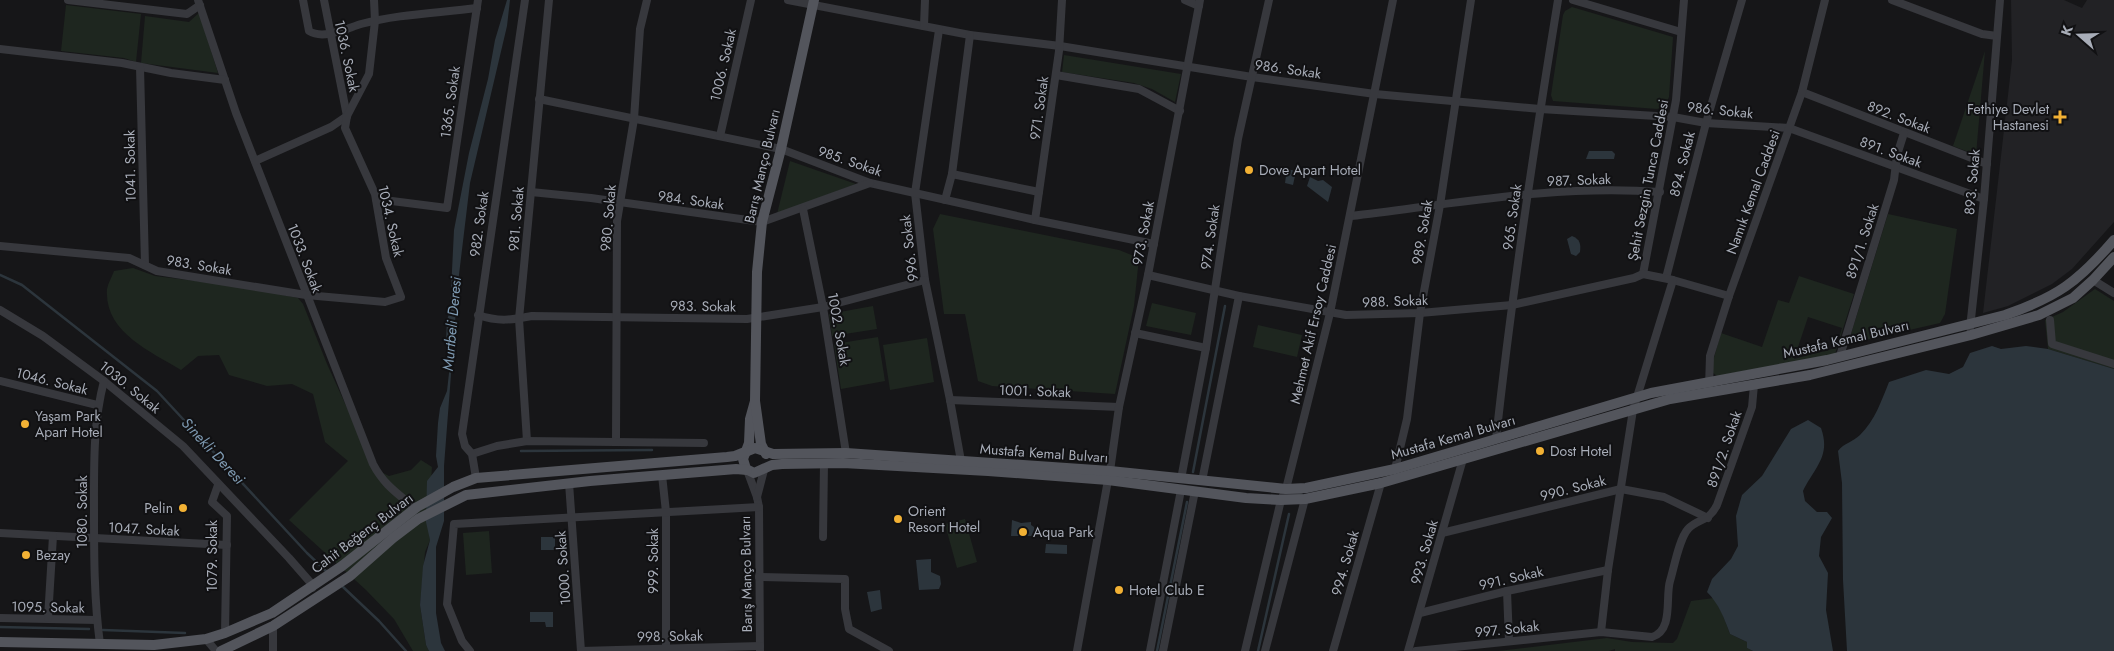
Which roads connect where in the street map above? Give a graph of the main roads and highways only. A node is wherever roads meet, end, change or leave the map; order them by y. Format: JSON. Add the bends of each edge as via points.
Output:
{"nodes":[{"id":1,"x":813,"y":3,"type":"edge"},
{"id":2,"x":2114,"y":240,"type":"edge"},
{"id":3,"x":2114,"y":258,"type":"edge"},
{"id":4,"x":1709,"y":387,"type":"junction"},
{"id":5,"x":755,"y":401,"type":"junction"},
{"id":6,"x":746,"y":452,"type":"junction"},
{"id":7,"x":764,"y":452,"type":"junction"},
{"id":8,"x":748,"y":470,"type":"junction"},
{"id":9,"x":764,"y":470,"type":"junction"},
{"id":10,"x":1109,"y":475,"type":"junction"},
{"id":11,"x":0,"y":642,"type":"edge"},
{"id":12,"x":220,"y":651,"type":"edge"}],
"edges":[{"from":1,"to":5,"type":"main road","name":"Barış Manço Bulvarı","via":[[762,222],[757,272]]},
{"from":2,"to":4,"type":"main road","name":"Mustafa Kemal Bulvarı","via":[[2076,280],[2033,305],[2005,315]]},
{"from":3,"to":4,"type":"main road","name":"Mustafa Kemal Bulvarı","via":[[2073,298],[2052,310],[1971,335],[1810,375],[1754,385]]},
{"from":4,"to":10,"type":"main road","name":"Mustafa Kemal Bulvarı","via":[[1638,396],[1395,469],[1323,485],[1286,490]]},
{"from":4,"to":10,"type":"main road","name":"Mustafa Kemal Bulvarı","via":[[1382,483],[1305,499],[1281,500],[1195,492]]},
{"from":5,"to":6,"type":"main road","name":"Barış Manço Bulvarı"},
{"from":5,"to":7,"type":"main road","name":"Barış Manço Bulvarı"},
{"from":6,"to":7,"type":"main road","via":[[755,448]]},
{"from":6,"to":8,"type":"main road","via":[[743,462]]},
{"from":6,"to":11,"type":"main road","name":"Cahit Beğenç Bulvarı","via":[[698,460],[476,478],[416,507],[342,566],[272,614],[206,639],[154,644]]},
{"from":7,"to":9,"type":"main road","via":[[768,461]]},
{"from":7,"to":10,"type":"main road","name":"Mustafa Kemal Bulvarı","via":[[846,453]]},
{"from":8,"to":9,"type":"main road","via":[[757,473]]},
{"from":8,"to":12,"type":"main road","name":"Cahit Beğenç Bulvarı","via":[[466,494],[418,519],[350,576],[273,626]]},
{"from":9,"to":10,"type":"main road","name":"Mustafa Kemal Bulvarı","via":[[782,464],[843,463]]}]}
